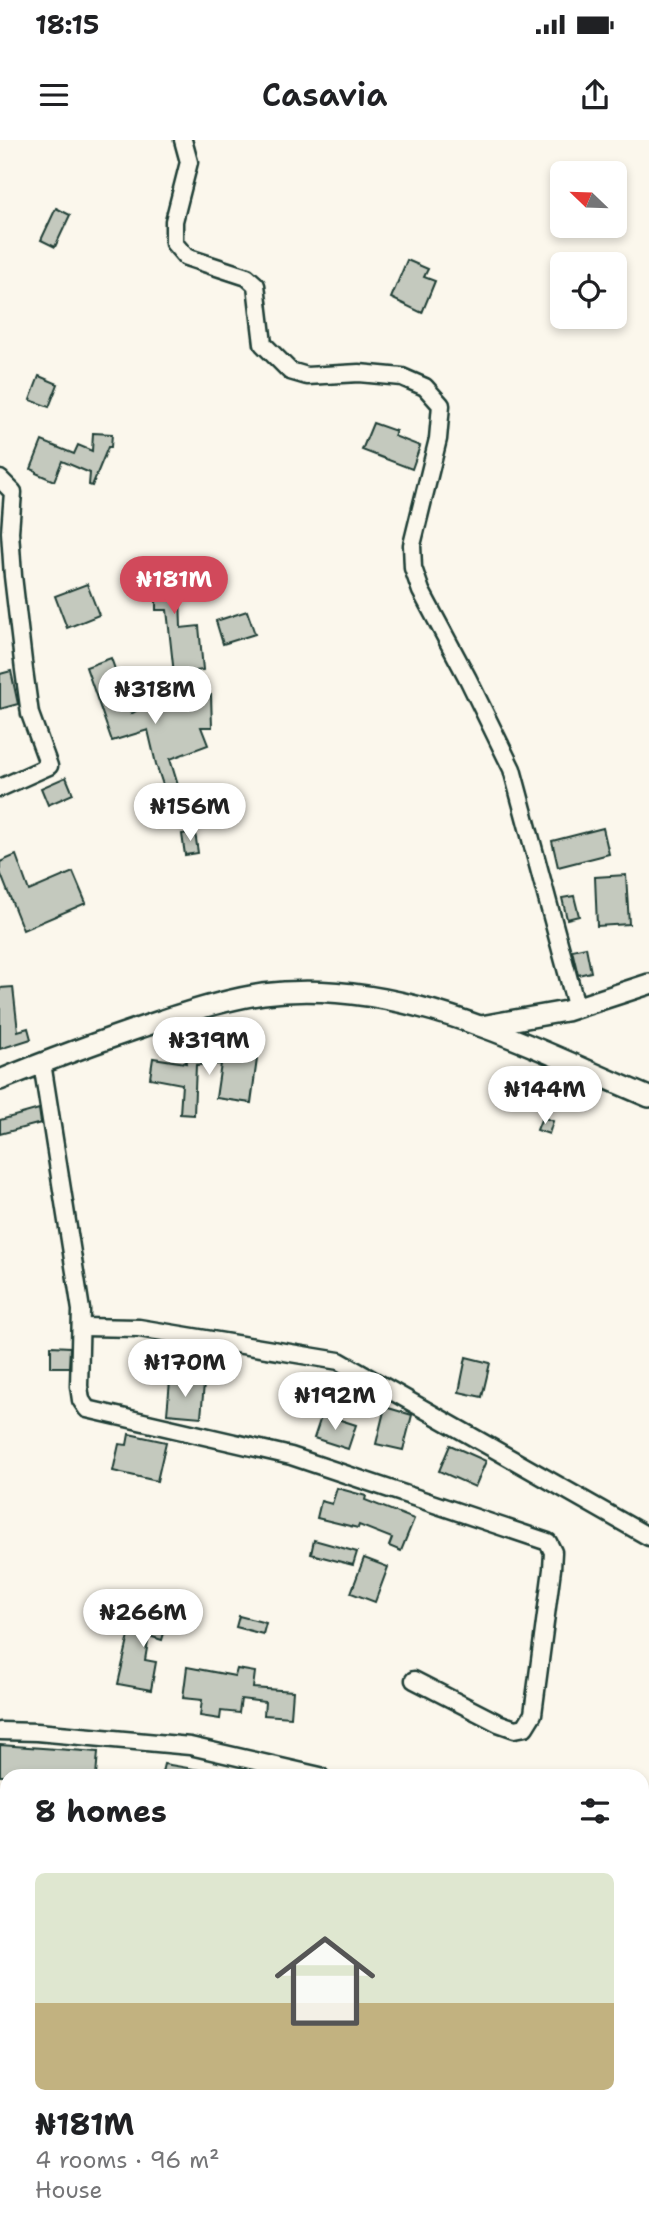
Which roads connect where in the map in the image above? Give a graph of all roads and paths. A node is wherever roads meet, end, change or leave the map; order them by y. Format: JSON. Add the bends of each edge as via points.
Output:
{"nodes":[{"id":1,"x":183,"y":140,"type":"edge"},
{"id":2,"x":0,"y":479,"type":"edge"},
{"id":3,"x":6,"y":578,"type":"edge"},
{"id":4,"x":0,"y":788,"type":"edge"},
{"id":5,"x":649,"y":984,"type":"edge"},
{"id":6,"x":575,"y":1002,"type":"dead end"},
{"id":7,"x":481,"y":1026,"type":"junction"},
{"id":8,"x":42,"y":1063,"type":"junction"},
{"id":9,"x":0,"y":1080,"type":"edge"},
{"id":10,"x":649,"y":1097,"type":"edge"},
{"id":11,"x":82,"y":1327,"type":"junction"},
{"id":12,"x":649,"y":1537,"type":"edge"},
{"id":13,"x":414,"y":1680,"type":"dead end"},
{"id":14,"x":0,"y":1731,"type":"edge"},
{"id":15,"x":290,"y":1769,"type":"edge"}],
"edges":[{"from":1,"to":6,"type":"street","via":[[189,162],[174,221],[174,243],[186,257],[247,277],[256,285],[263,344],[290,371],[307,376],[359,373],[402,377],[425,387],[441,405],[438,439],[412,545],[413,568],[512,769]]},
{"from":2,"to":3,"type":"street","via":[[13,492]]},
{"from":3,"to":4,"type":"street","via":[[30,714],[49,766]]},
{"from":5,"to":7,"type":"street","via":[[566,1011]]},
{"from":7,"to":8,"type":"street","via":[[363,995],[263,994],[205,1007]]},
{"from":7,"to":10,"type":"street"},
{"from":8,"to":9,"type":"street"},
{"from":8,"to":11,"type":"street"},
{"from":11,"to":12,"type":"street","via":[[139,1328],[339,1362]]},
{"from":11,"to":13,"type":"street","via":[[79,1386],[80,1400],[87,1409],[291,1456],[548,1542],[552,1569],[533,1714],[525,1727],[498,1723]]},
{"from":14,"to":15,"type":"street","via":[[190,1746]]}]}
